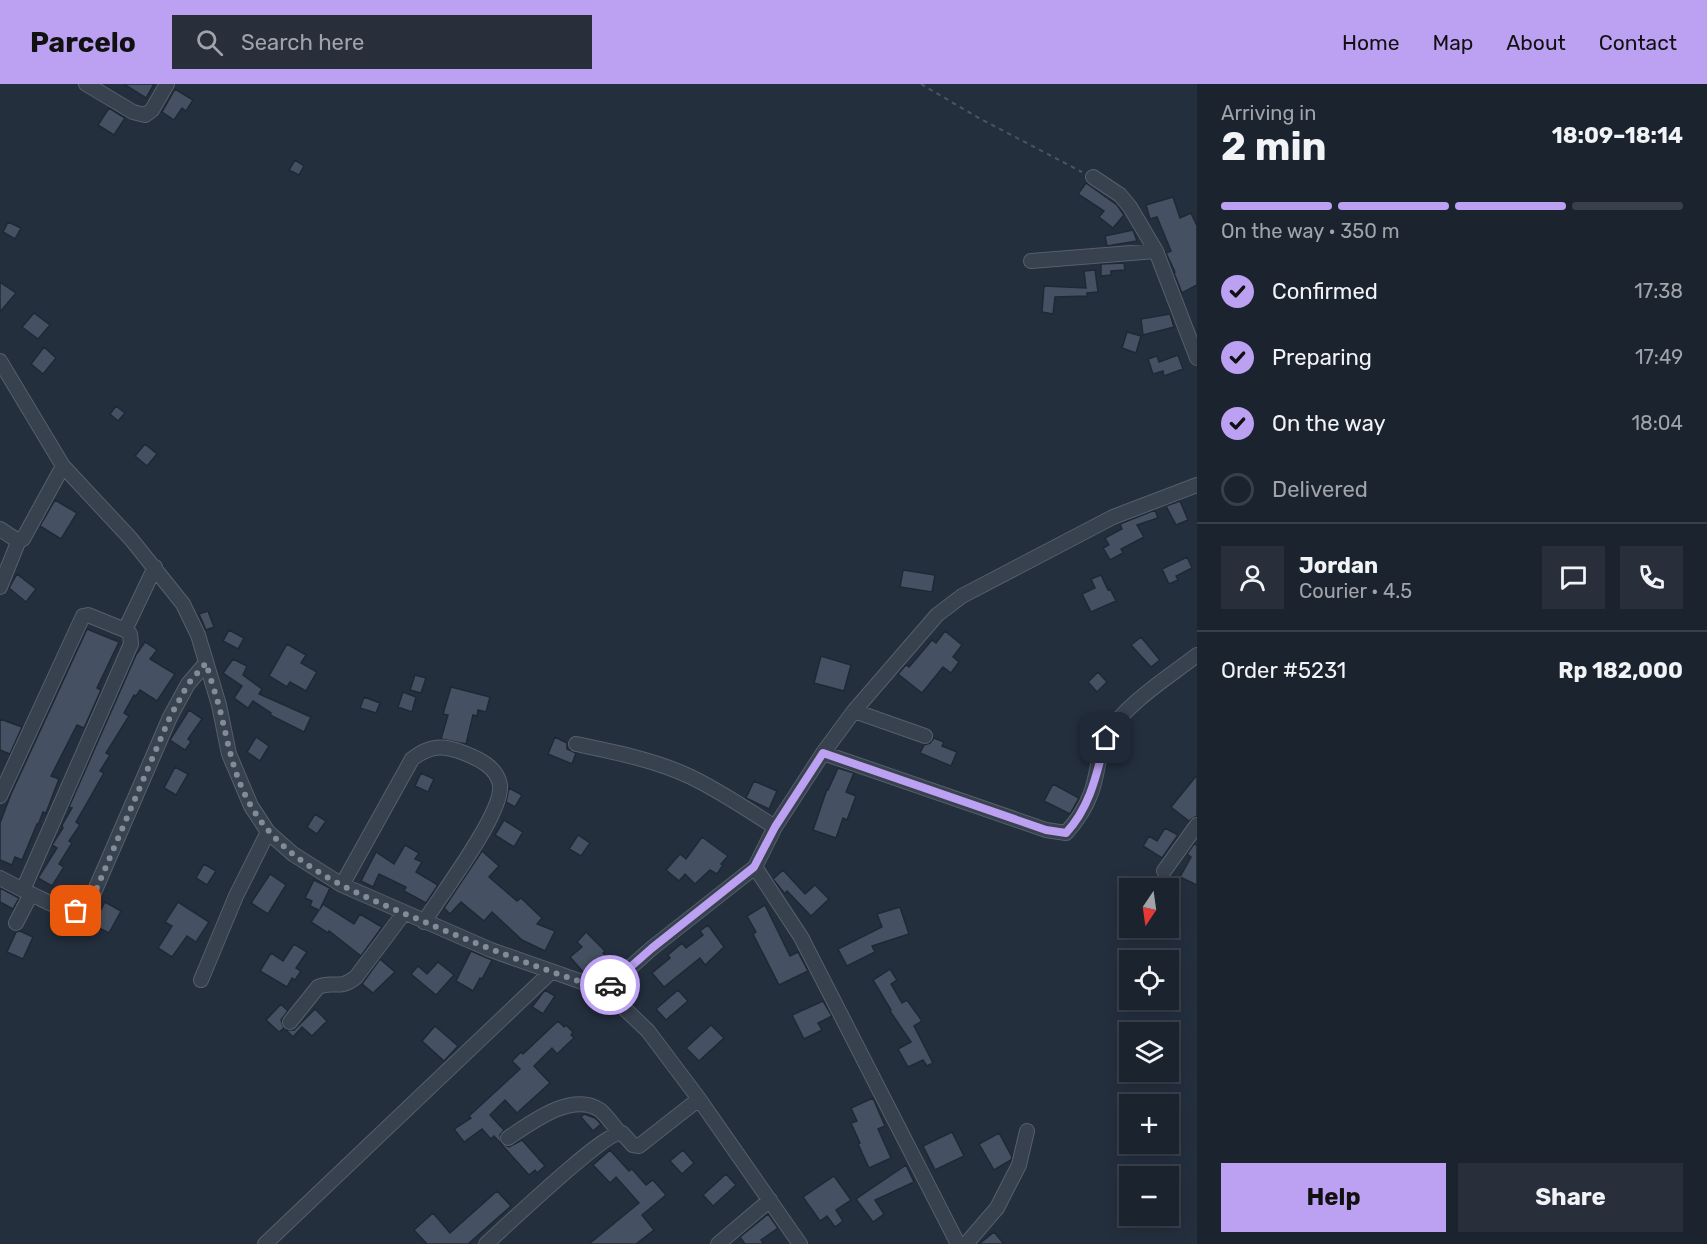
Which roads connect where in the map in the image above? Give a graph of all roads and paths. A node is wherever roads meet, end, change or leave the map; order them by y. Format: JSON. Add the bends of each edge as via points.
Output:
{"nodes":[{"id":1,"x":86,"y":84,"type":"edge"},
{"id":2,"x":167,"y":84,"type":"edge"},
{"id":3,"x":921,"y":84,"type":"edge"},
{"id":4,"x":1093,"y":177,"type":"joint"},
{"id":5,"x":1156,"y":251,"type":"junction"},
{"id":6,"x":1031,"y":261,"type":"dead end"},
{"id":7,"x":1197,"y":358,"type":"edge"},
{"id":8,"x":0,"y":361,"type":"edge"},
{"id":9,"x":63,"y":466,"type":"junction"},
{"id":10,"x":1197,"y":485,"type":"edge"},
{"id":11,"x":0,"y":529,"type":"edge"},
{"id":12,"x":19,"y":540,"type":"junction"},
{"id":13,"x":154,"y":567,"type":"junction"},
{"id":14,"x":0,"y":586,"type":"edge"},
{"id":15,"x":125,"y":630,"type":"junction"},
{"id":16,"x":1197,"y":655,"type":"edge"},
{"id":17,"x":206,"y":663,"type":"junction"},
{"id":18,"x":854,"y":711,"type":"junction"},
{"id":19,"x":925,"y":736,"type":"dead end"},
{"id":20,"x":576,"y":744,"type":"dead end"},
{"id":21,"x":823,"y":753,"type":"junction"},
{"id":22,"x":0,"y":796,"type":"edge"},
{"id":23,"x":1197,"y":825,"type":"edge"},
{"id":24,"x":775,"y":827,"type":"junction"},
{"id":25,"x":268,"y":832,"type":"junction"},
{"id":26,"x":754,"y":867,"type":"junction"},
{"id":27,"x":1164,"y":871,"type":"dead end"},
{"id":28,"x":0,"y":878,"type":"edge"},
{"id":29,"x":342,"y":885,"type":"junction"},
{"id":30,"x":27,"y":892,"type":"junction"},
{"id":31,"x":404,"y":913,"type":"junction"},
{"id":32,"x":423,"y":921,"type":"junction"},
{"id":33,"x":16,"y":923,"type":"dead end"},
{"id":34,"x":551,"y":972,"type":"junction"},
{"id":35,"x":201,"y":980,"type":"dead end"},
{"id":36,"x":605,"y":990,"type":"junction"},
{"id":37,"x":290,"y":1022,"type":"dead end"},
{"id":38,"x":699,"y":1099,"type":"junction"},
{"id":39,"x":1027,"y":1131,"type":"dead end"},
{"id":40,"x":619,"y":1132,"type":"junction"},
{"id":41,"x":508,"y":1138,"type":"dead end"},
{"id":42,"x":770,"y":1200,"type":"junction"},
{"id":43,"x":265,"y":1244,"type":"edge"},
{"id":44,"x":486,"y":1244,"type":"edge"},
{"id":45,"x":718,"y":1244,"type":"edge"},
{"id":46,"x":800,"y":1244,"type":"edge"},
{"id":47,"x":958,"y":1244,"type":"edge"},
{"id":48,"x":966,"y":1244,"type":"edge"}],
"edges":[{"from":1,"to":2,"type":"street","via":[[141,115],[152,110]]},
{"from":3,"to":4,"type":"path"},
{"from":4,"to":5,"type":"street","via":[[1120,195]]},
{"from":5,"to":6,"type":"street"},
{"from":5,"to":7,"type":"street"},
{"from":8,"to":9,"type":"street"},
{"from":9,"to":12,"type":"street"},
{"from":9,"to":13,"type":"street"},
{"from":10,"to":18,"type":"street","via":[[1113,517],[962,596],[937,615]]},
{"from":11,"to":12,"type":"street"},
{"from":12,"to":14,"type":"street"},
{"from":13,"to":15,"type":"street"},
{"from":13,"to":17,"type":"street","via":[[183,604]]},
{"from":15,"to":22,"type":"street","via":[[83,616]]},
{"from":15,"to":30,"type":"street","via":[[130,634],[131,644]]},
{"from":16,"to":21,"type":"street","via":[[1116,721],[1106,738],[1091,794],[1066,833],[1046,830]]},
{"from":17,"to":25,"type":"street","via":[[229,754],[250,806]]},
{"from":17,"to":30,"type":"street","via":[[188,684],[170,717],[89,904],[67,910]]},
{"from":18,"to":19,"type":"street"},
{"from":18,"to":21,"type":"street"},
{"from":20,"to":24,"type":"street","via":[[684,774]]},
{"from":21,"to":24,"type":"street"},
{"from":23,"to":27,"type":"street"},
{"from":24,"to":26,"type":"street"},
{"from":25,"to":29,"type":"street","via":[[293,854]]},
{"from":25,"to":35,"type":"street"},
{"from":26,"to":36,"type":"street"},
{"from":26,"to":47,"type":"street","via":[[801,937]]},
{"from":28,"to":30,"type":"street"},
{"from":29,"to":31,"type":"street"},
{"from":29,"to":32,"type":"street","via":[[412,759],[425,749],[436,747],[474,757],[497,776],[498,800],[478,839]]},
{"from":30,"to":33,"type":"street"},
{"from":31,"to":32,"type":"street"},
{"from":31,"to":37,"type":"street","via":[[356,977],[342,985],[318,987]]},
{"from":32,"to":34,"type":"street"},
{"from":34,"to":36,"type":"street"},
{"from":34,"to":43,"type":"street"},
{"from":36,"to":38,"type":"street","via":[[648,1031]]},
{"from":38,"to":40,"type":"street","via":[[639,1146]]},
{"from":38,"to":42,"type":"street"},
{"from":39,"to":48,"type":"street","via":[[1019,1165],[997,1208]]},
{"from":40,"to":41,"type":"street","via":[[599,1110],[581,1104],[549,1112]]},
{"from":40,"to":44,"type":"street","via":[[581,1159]]},
{"from":42,"to":45,"type":"street"},
{"from":42,"to":46,"type":"street"}]}
